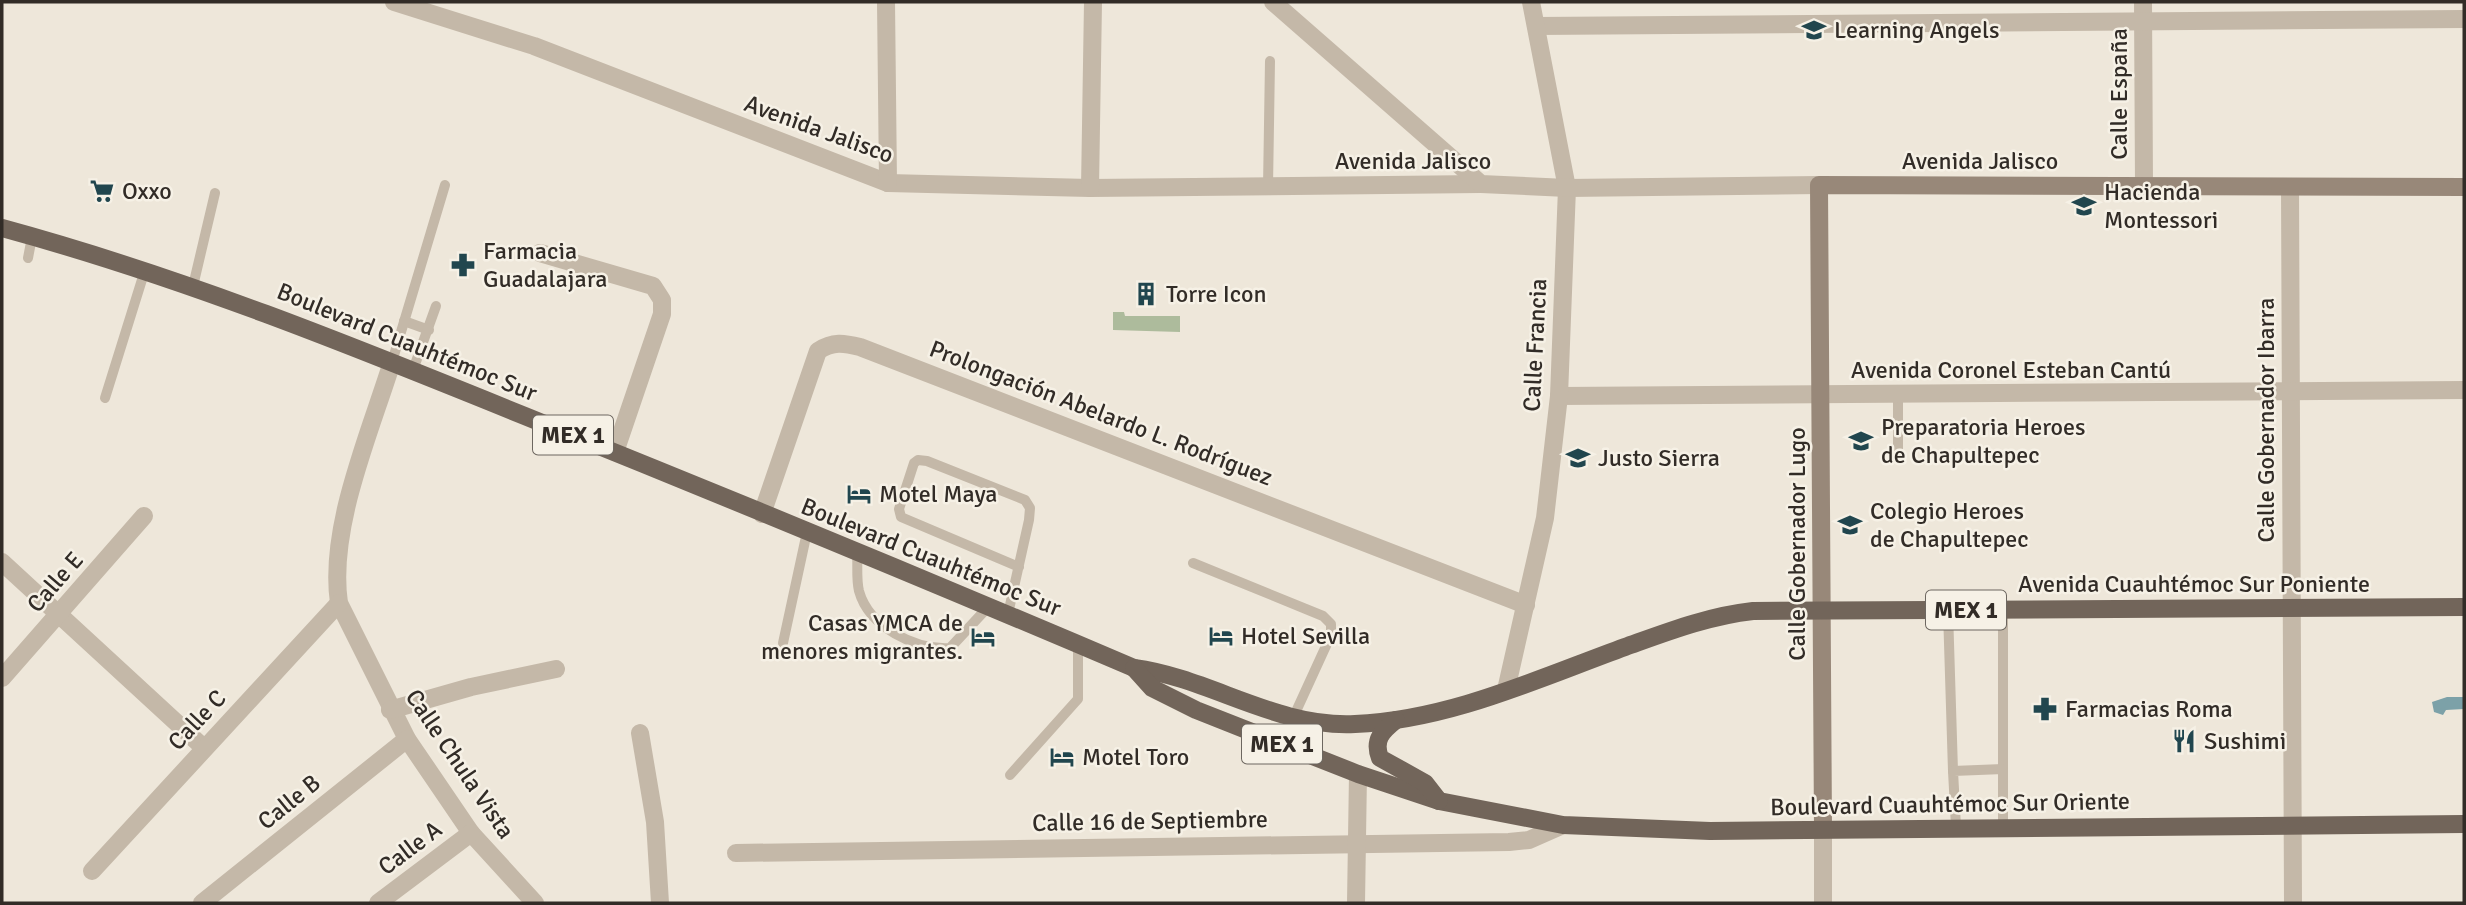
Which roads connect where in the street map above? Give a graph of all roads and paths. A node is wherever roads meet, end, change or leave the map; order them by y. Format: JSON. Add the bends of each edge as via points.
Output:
{"nodes":[{"id":1,"x":394,"y":2,"type":"edge"},
{"id":2,"x":886,"y":2,"type":"edge"},
{"id":3,"x":1093,"y":2,"type":"edge"},
{"id":4,"x":1273,"y":2,"type":"edge"},
{"id":5,"x":1531,"y":2,"type":"edge"},
{"id":6,"x":2143,"y":2,"type":"edge"},
{"id":7,"x":2464,"y":19,"type":"edge"},
{"id":8,"x":2143,"y":20,"type":"junction"},
{"id":9,"x":1536,"y":26,"type":"junction"},
{"id":10,"x":1270,"y":61,"type":"dead end"},
{"id":11,"x":888,"y":183,"type":"junction"},
{"id":12,"x":445,"y":184,"type":"dead end"},
{"id":13,"x":1481,"y":184,"type":"junction"},
{"id":14,"x":1819,"y":185,"type":"junction"},
{"id":15,"x":2144,"y":185,"type":"junction"},
{"id":16,"x":1268,"y":187,"type":"junction"},
{"id":17,"x":2464,"y":187,"type":"edge"},
{"id":18,"x":1090,"y":188,"type":"junction"},
{"id":19,"x":1567,"y":188,"type":"junction"},
{"id":20,"x":2290,"y":188,"type":"junction"},
{"id":21,"x":215,"y":193,"type":"dead end"},
{"id":22,"x":2,"y":229,"type":"edge"},
{"id":23,"x":32,"y":237,"type":"junction"},
{"id":24,"x":540,"y":253,"type":"dead end"},
{"id":25,"x":28,"y":258,"type":"dead end"},
{"id":26,"x":145,"y":270,"type":"junction"},
{"id":27,"x":193,"y":286,"type":"junction"},
{"id":28,"x":436,"y":306,"type":"dead end"},
{"id":29,"x":404,"y":321,"type":"junction"},
{"id":30,"x":429,"y":330,"type":"junction"},
{"id":31,"x":392,"y":362,"type":"junction"},
{"id":32,"x":413,"y":370,"type":"junction"},
{"id":33,"x":2464,"y":390,"type":"edge"},
{"id":34,"x":2291,"y":393,"type":"junction"},
{"id":35,"x":1559,"y":396,"type":"junction"},
{"id":36,"x":1821,"y":396,"type":"junction"},
{"id":37,"x":1898,"y":396,"type":"junction"},
{"id":38,"x":105,"y":398,"type":"dead end"},
{"id":39,"x":1898,"y":449,"type":"dead end"},
{"id":40,"x":615,"y":452,"type":"junction"},
{"id":41,"x":762,"y":514,"type":"junction"},
{"id":42,"x":144,"y":516,"type":"dead end"},
{"id":43,"x":807,"y":532,"type":"junction"},
{"id":44,"x":857,"y":552,"type":"junction"},
{"id":45,"x":2,"y":562,"type":"edge"},
{"id":46,"x":1193,"y":563,"type":"dead end"},
{"id":47,"x":1019,"y":566,"type":"junction"},
{"id":48,"x":339,"y":603,"type":"junction"},
{"id":49,"x":1526,"y":605,"type":"junction"},
{"id":50,"x":989,"y":606,"type":"junction"},
{"id":51,"x":2464,"y":607,"type":"edge"},
{"id":52,"x":1822,"y":610,"type":"junction"},
{"id":53,"x":2003,"y":610,"type":"junction"},
{"id":54,"x":2291,"y":610,"type":"junction"},
{"id":55,"x":1948,"y":611,"type":"junction"},
{"id":56,"x":1008,"y":614,"type":"junction"},
{"id":57,"x":59,"y":616,"type":"junction"},
{"id":58,"x":783,"y":643,"type":"dead end"},
{"id":59,"x":1078,"y":645,"type":"junction"},
{"id":60,"x":1134,"y":668,"type":"junction"},
{"id":61,"x":556,"y":669,"type":"dead end"},
{"id":62,"x":2,"y":678,"type":"edge"},
{"id":63,"x":1506,"y":690,"type":"junction"},
{"id":64,"x":390,"y":710,"type":"junction"},
{"id":65,"x":1293,"y":718,"type":"junction"},
{"id":66,"x":1396,"y":720,"type":"junction"},
{"id":67,"x":640,"y":733,"type":"dead end"},
{"id":68,"x":407,"y":739,"type":"junction"},
{"id":69,"x":204,"y":748,"type":"junction"},
{"id":70,"x":2003,"y":769,"type":"junction"},
{"id":71,"x":1952,"y":771,"type":"junction"},
{"id":72,"x":1358,"y":774,"type":"junction"},
{"id":73,"x":1010,"y":775,"type":"dead end"},
{"id":74,"x":1439,"y":801,"type":"junction"},
{"id":75,"x":2464,"y":824,"type":"edge"},
{"id":76,"x":1563,"y":825,"type":"junction"},
{"id":77,"x":2292,"y":825,"type":"junction"},
{"id":78,"x":1956,"y":827,"type":"junction"},
{"id":79,"x":2003,"y":827,"type":"junction"},
{"id":80,"x":1823,"y":828,"type":"junction"},
{"id":81,"x":471,"y":833,"type":"junction"},
{"id":82,"x":1355,"y":842,"type":"junction"},
{"id":83,"x":736,"y":853,"type":"dead end"},
{"id":84,"x":92,"y":871,"type":"dead end"},
{"id":85,"x":202,"y":903,"type":"edge"},
{"id":86,"x":378,"y":903,"type":"edge"},
{"id":87,"x":535,"y":903,"type":"edge"},
{"id":88,"x":660,"y":903,"type":"edge"},
{"id":89,"x":1356,"y":903,"type":"edge"},
{"id":90,"x":1823,"y":903,"type":"edge"},
{"id":91,"x":2293,"y":903,"type":"edge"}],
"edges":[{"from":1,"to":11,"type":"street","name":"Avenida Jalisco","via":[[534,46]]},
{"from":2,"to":11,"type":"street"},
{"from":3,"to":18,"type":"street"},
{"from":4,"to":13,"type":"street"},
{"from":5,"to":9,"type":"street","name":"Calle Francia"},
{"from":6,"to":8,"type":"street","name":"Calle España"},
{"from":7,"to":8,"type":"street"},
{"from":8,"to":9,"type":"street"},
{"from":8,"to":15,"type":"street","name":"Calle España"},
{"from":9,"to":19,"type":"street","name":"Calle Francia"},
{"from":10,"to":16,"type":"lane"},
{"from":11,"to":18,"type":"street","name":"Avenida Jalisco"},
{"from":12,"to":29,"type":"lane"},
{"from":13,"to":16,"type":"street","name":"Avenida Jalisco"},
{"from":13,"to":19,"type":"street","name":"Avenida Jalisco"},
{"from":14,"to":15,"type":"main road","name":"Avenida Jalisco"},
{"from":14,"to":19,"type":"street","name":"Avenida Jalisco"},
{"from":14,"to":36,"type":"main road","name":"Calle Gobernador Lugo"},
{"from":15,"to":20,"type":"main road","name":"Avenida Jalisco"},
{"from":16,"to":18,"type":"street","name":"Avenida Jalisco"},
{"from":17,"to":20,"type":"main road","name":"Avenida Jalisco"},
{"from":19,"to":35,"type":"street","name":"Calle Francia"},
{"from":20,"to":34,"type":"street","name":"Calle Gobernador Ibarra"},
{"from":21,"to":27,"type":"lane"},
{"from":22,"to":23,"type":"main road","name":"Boulevard Cuauhtémoc Sur","number":"MEX 1"},
{"from":23,"to":25,"type":"lane"},
{"from":23,"to":26,"type":"main road","name":"Boulevard Cuauhtémoc Sur","number":"MEX 1"},
{"from":24,"to":40,"type":"street","via":[[653,286],[663,300],[663,314]]},
{"from":26,"to":27,"type":"main road","name":"Boulevard Cuauhtémoc Sur","number":"MEX 1"},
{"from":26,"to":38,"type":"lane"},
{"from":27,"to":31,"type":"main road","name":"Boulevard Cuauhtémoc Sur","number":"MEX 1"},
{"from":28,"to":30,"type":"lane"},
{"from":29,"to":30,"type":"lane"},
{"from":29,"to":31,"type":"lane"},
{"from":30,"to":32,"type":"lane"},
{"from":31,"to":32,"type":"main road","name":"Boulevard Cuauhtémoc Sur","number":"MEX 1"},
{"from":31,"to":48,"type":"street","name":"Calle Chula Vista","via":[[341,530]]},
{"from":32,"to":40,"type":"main road","name":"Boulevard Cuauhtémoc Sur","number":"MEX 1"},
{"from":33,"to":34,"type":"street","name":"Avenida Coronel Esteban Cantú"},
{"from":34,"to":37,"type":"street","name":"Avenida Coronel Esteban Cantú"},
{"from":34,"to":54,"type":"street","name":"Calle Gobernador Ibarra"},
{"from":35,"to":36,"type":"street","name":"Avenida Coronel Esteban Cantú"},
{"from":35,"to":49,"type":"street","name":"Calle Francia","via":[[1545,518]]},
{"from":36,"to":37,"type":"street","name":"Avenida Coronel Esteban Cantú"},
{"from":36,"to":52,"type":"main road","name":"Calle Gobernador Lugo"},
{"from":37,"to":39,"type":"lane"},
{"from":40,"to":41,"type":"main road","name":"Boulevard Cuauhtémoc Sur","number":"MEX 1"},
{"from":41,"to":43,"type":"main road","name":"Boulevard Cuauhtémoc Sur","number":"MEX 1"},
{"from":41,"to":49,"type":"street","name":"Prolongación Abelardo L. Rodríguez","via":[[818,351],[840,343],[886,356]]},
{"from":42,"to":57,"type":"street","name":"Calle E"},
{"from":43,"to":44,"type":"main road","name":"Boulevard Cuauhtémoc Sur","number":"MEX 1"},
{"from":43,"to":58,"type":"lane"},
{"from":44,"to":50,"type":"main road","name":"Boulevard Cuauhtémoc Sur","number":"MEX 1"},
{"from":44,"to":50,"type":"lane","via":[[859,590],[869,613],[914,645],[950,648]]},
{"from":45,"to":57,"type":"street"},
{"from":46,"to":65,"type":"lane","via":[[1323,616],[1331,624],[1331,635]]},
{"from":47,"to":47,"type":"lane","via":[[1029,520],[1025,500],[927,461],[914,463],[899,509],[901,517]]},
{"from":47,"to":56,"type":"lane"},
{"from":48,"to":64,"type":"street","name":"Calle Chula Vista"},
{"from":48,"to":69,"type":"street","name":"Calle C"},
{"from":49,"to":63,"type":"street","name":"Calle Francia"},
{"from":50,"to":56,"type":"main road","name":"Boulevard Cuauhtémoc Sur","number":"MEX 1"},
{"from":51,"to":54,"type":"main road","name":"Avenida Cuauhtémoc Sur Poniente","number":"MEX 1"},
{"from":52,"to":55,"type":"main road","name":"Avenida Cuauhtémoc Sur Poniente","number":"MEX 1"},
{"from":52,"to":63,"type":"main road","name":"Avenida Cuauhtémoc Sur Poniente","number":"MEX 1","via":[[1726,614]]},
{"from":52,"to":80,"type":"main road","name":"Calle Gobernador Lugo"},
{"from":53,"to":54,"type":"main road","name":"Avenida Cuauhtémoc Sur Poniente","number":"MEX 1"},
{"from":53,"to":55,"type":"main road","name":"Avenida Cuauhtémoc Sur Poniente","number":"MEX 1"},
{"from":53,"to":70,"type":"lane"},
{"from":54,"to":77,"type":"street","name":"Calle Gobernador Ibarra"},
{"from":55,"to":71,"type":"lane"},
{"from":56,"to":59,"type":"main road","name":"Boulevard Cuauhtémoc Sur","number":"MEX 1"},
{"from":57,"to":62,"type":"street","name":"Calle E"},
{"from":57,"to":69,"type":"street"},
{"from":59,"to":60,"type":"main road","name":"Boulevard Cuauhtémoc Sur","number":"MEX 1"},
{"from":59,"to":73,"type":"lane","via":[[1079,699]]},
{"from":60,"to":65,"type":"main road","name":"Boulevard Cuauhtémoc Sur","number":"MEX 1","via":[[1160,672]]},
{"from":60,"to":72,"type":"main road","name":"Boulevard Cuauhtémoc Sur","number":"MEX 1","via":[[1152,688],[1196,710]]},
{"from":61,"to":64,"type":"street"},
{"from":63,"to":66,"type":"main road","name":"Avenida Cuauhtémoc Sur Poniente","number":"MEX 1","via":[[1446,710]]},
{"from":64,"to":68,"type":"street","name":"Calle Chula Vista"},
{"from":65,"to":66,"type":"main road","name":"Boulevard Cuauhtémoc Sur","number":"MEX 1","via":[[1353,724]]},
{"from":66,"to":74,"type":"main road","via":[[1379,736],[1380,758],[1425,783]]},
{"from":67,"to":88,"type":"street","via":[[655,821]]},
{"from":68,"to":81,"type":"street","name":"Calle Chula Vista"},
{"from":68,"to":85,"type":"street","name":"Calle B"},
{"from":69,"to":84,"type":"street","name":"Calle C"},
{"from":70,"to":71,"type":"lane"},
{"from":70,"to":79,"type":"lane"},
{"from":71,"to":78,"type":"lane"},
{"from":72,"to":74,"type":"main road","name":"Boulevard Cuauhtémoc Sur","number":"MEX 1"},
{"from":72,"to":82,"type":"street"},
{"from":74,"to":76,"type":"main road","name":"Boulevard Cuauhtémoc Sur Oriente","number":"MEX 1"},
{"from":75,"to":77,"type":"main road","name":"Boulevard Cuauhtémoc Sur Oriente","number":"MEX 1"},
{"from":76,"to":80,"type":"main road","name":"Boulevard Cuauhtémoc Sur Oriente","number":"MEX 1","via":[[1650,831]]},
{"from":76,"to":82,"type":"street","name":"Calle 16 de Septiembre","via":[[1529,840],[1509,842]]},
{"from":77,"to":79,"type":"main road","name":"Boulevard Cuauhtémoc Sur Oriente","number":"MEX 1"},
{"from":77,"to":91,"type":"street","name":"Calle Gobernador Ibarra"},
{"from":78,"to":79,"type":"main road","name":"Boulevard Cuauhtémoc Sur Oriente","number":"MEX 1"},
{"from":78,"to":80,"type":"main road","name":"Boulevard Cuauhtémoc Sur Oriente","number":"MEX 1"},
{"from":80,"to":90,"type":"street","name":"Calle Gobernador Lugo"},
{"from":81,"to":86,"type":"street","name":"Calle A"},
{"from":81,"to":87,"type":"street","name":"Calle Chula Vista"},
{"from":82,"to":83,"type":"street","name":"Calle 16 de Septiembre"},
{"from":82,"to":89,"type":"street"}]}
